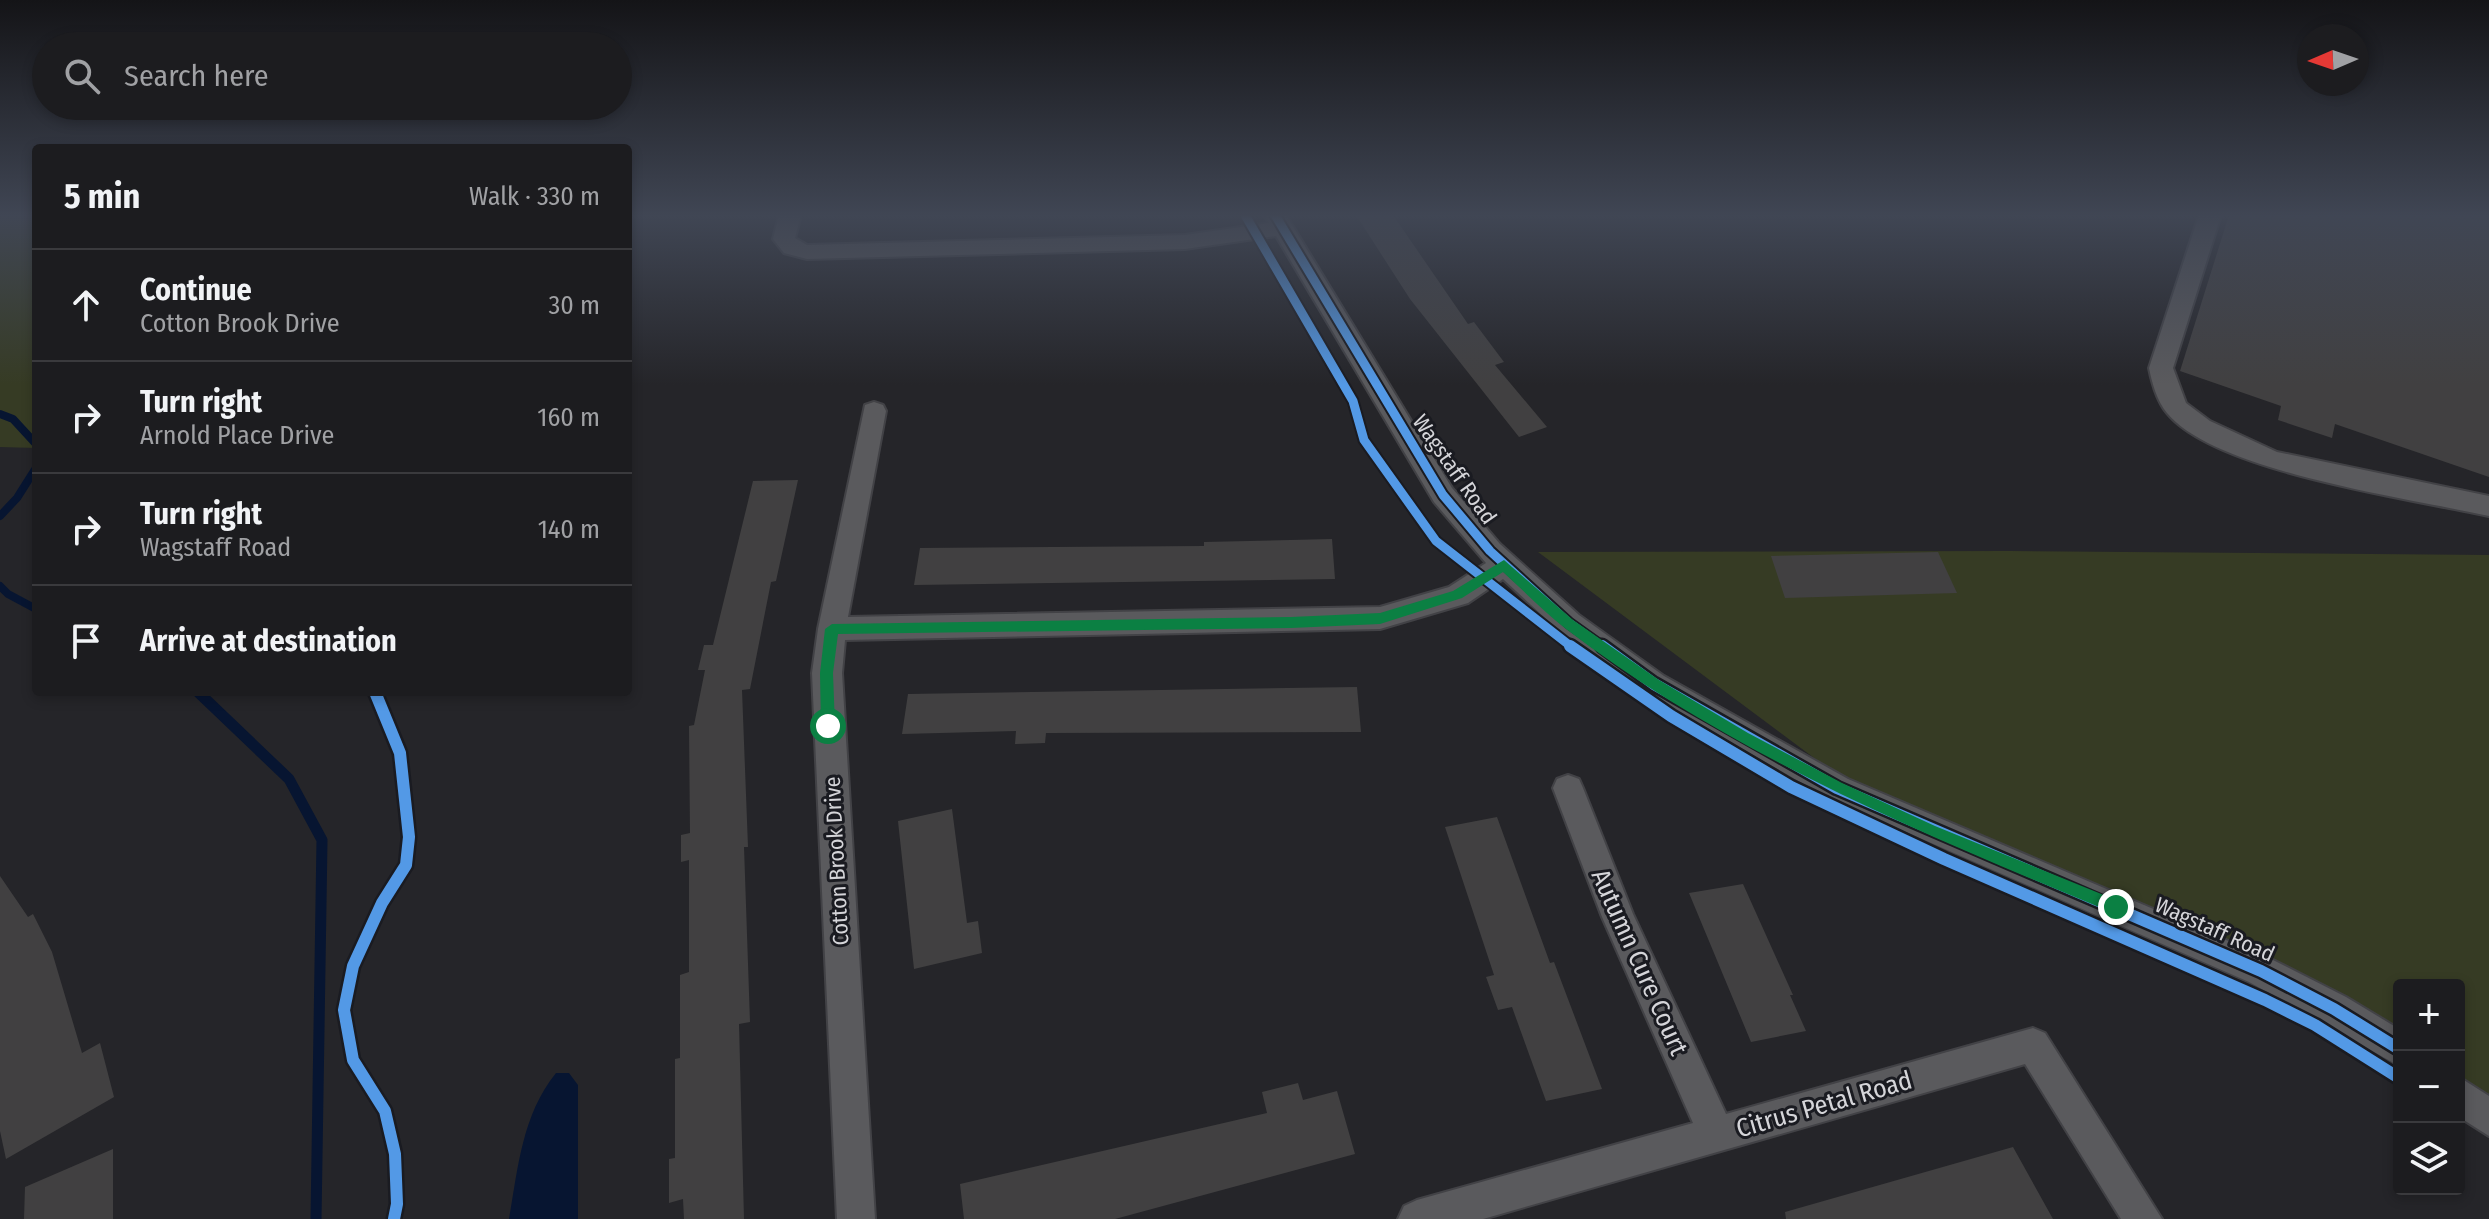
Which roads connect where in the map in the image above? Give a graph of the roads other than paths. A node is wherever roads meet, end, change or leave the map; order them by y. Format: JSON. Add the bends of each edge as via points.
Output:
{"nodes":[{"id":1,"x":1308,"y":272,"type":"edge"},
{"id":2,"x":2192,"y":272,"type":"edge"},
{"id":3,"x":874,"y":411,"type":"dead end"},
{"id":4,"x":2489,"y":506,"type":"edge"},
{"id":5,"x":1504,"y":565,"type":"junction"},
{"id":6,"x":832,"y":629,"type":"junction"},
{"id":7,"x":1568,"y":788,"type":"dead end"},
{"id":8,"x":2393,"y":1045,"type":"edge"},
{"id":9,"x":2465,"y":1100,"type":"edge"},
{"id":10,"x":2489,"y":1118,"type":"edge"},
{"id":11,"x":1717,"y":1134,"type":"junction"},
{"id":12,"x":856,"y":1219,"type":"edge"},
{"id":13,"x":1417,"y":1219,"type":"edge"},
{"id":14,"x":2143,"y":1219,"type":"edge"}],
"edges":[{"from":1,"to":5,"type":"street","name":"Wagstaff Road","via":[[1443,495]]},
{"from":2,"to":4,"type":"street","via":[[2161,368],[2176,408],[2201,427],[2271,460]]},
{"from":3,"to":6,"type":"street","name":"Cotton Brook Drive"},
{"from":5,"to":6,"type":"street","via":[[1458,595],[1380,618]]},
{"from":5,"to":8,"type":"street","name":"Wagstaff Road","via":[[1569,623],[1654,684],[1837,788],[2261,971]]},
{"from":6,"to":12,"type":"street","name":"Cotton Brook Drive","via":[[828,726]]},
{"from":7,"to":11,"type":"street","name":"Autumn Cure Court","via":[[1618,917]]},
{"from":9,"to":10,"type":"street"},
{"from":11,"to":13,"type":"street","name":"Citrus Petal Road"},
{"from":11,"to":14,"type":"street","name":"Citrus Petal Road","via":[[2033,1045]]}]}
